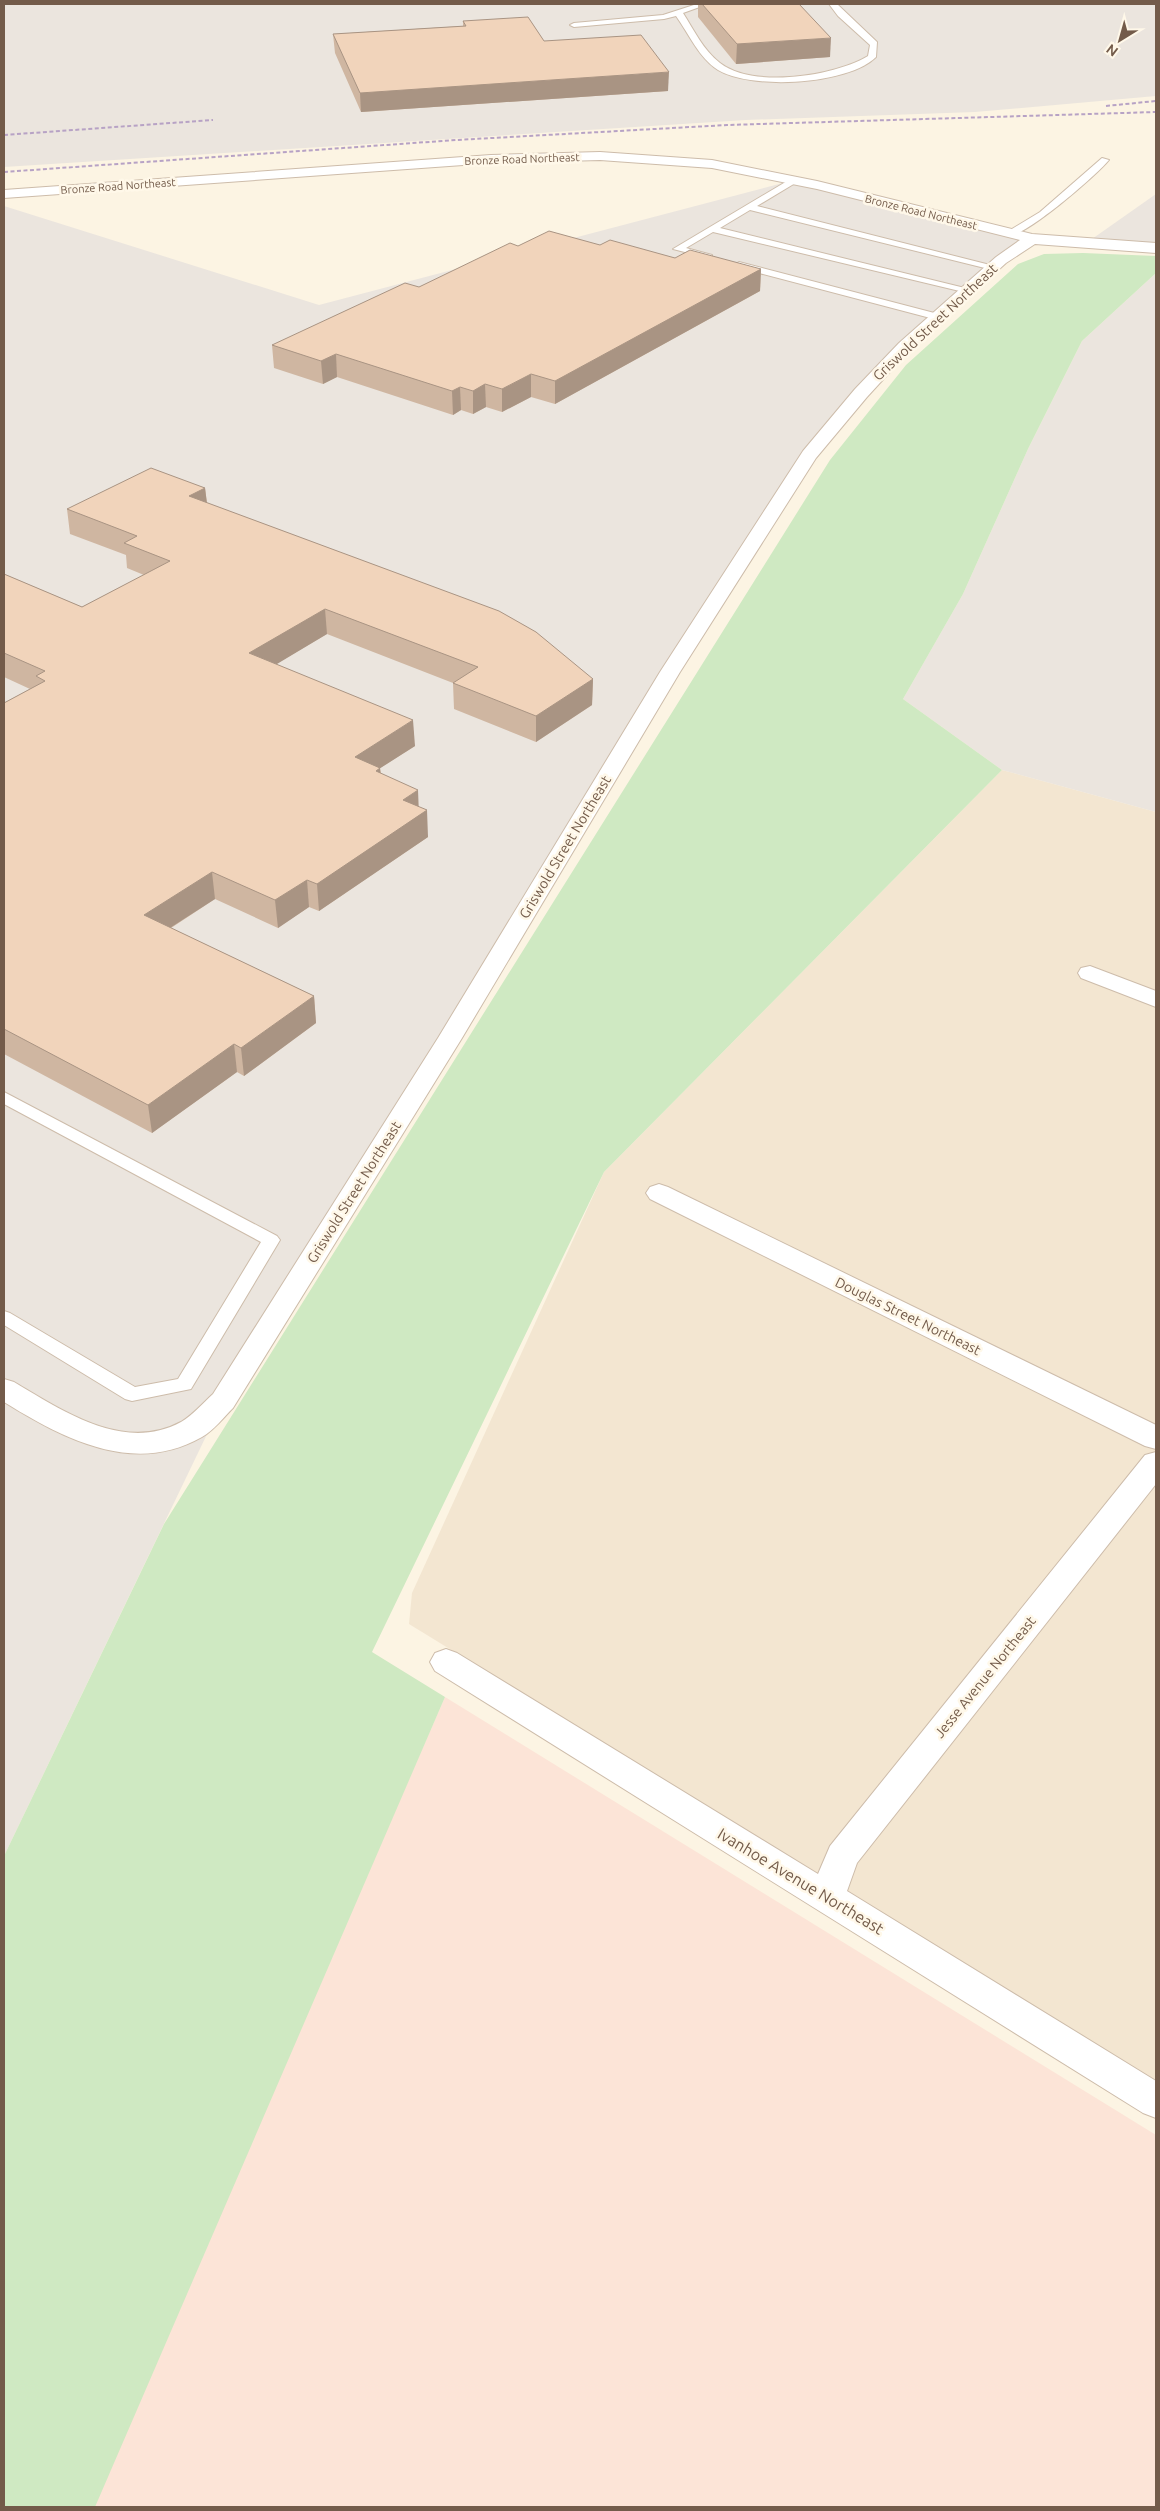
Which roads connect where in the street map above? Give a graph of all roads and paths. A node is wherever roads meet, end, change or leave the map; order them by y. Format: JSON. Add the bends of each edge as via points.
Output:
{"nodes":[{"id":1,"x":704,"y":4,"type":"edge"},
{"id":2,"x":833,"y":4,"type":"edge"},
{"id":3,"x":678,"y":12,"type":"junction"},
{"id":4,"x":574,"y":25,"type":"dead end"},
{"id":5,"x":1105,"y":160,"type":"dead end"},
{"id":6,"x":794,"y":180,"type":"junction"},
{"id":7,"x":4,"y":194,"type":"edge"},
{"id":8,"x":749,"y":207,"type":"junction"},
{"id":9,"x":712,"y":229,"type":"junction"},
{"id":10,"x":1021,"y":237,"type":"junction"},
{"id":11,"x":1156,"y":248,"type":"edge"},
{"id":12,"x":993,"y":267,"type":"junction"},
{"id":13,"x":968,"y":290,"type":"junction"},
{"id":14,"x":938,"y":317,"type":"junction"},
{"id":15,"x":1090,"y":973,"type":"dead end"},
{"id":16,"x":1156,"y":1000,"type":"edge"},
{"id":17,"x":4,"y":1097,"type":"edge"},
{"id":18,"x":659,"y":1193,"type":"dead end"},
{"id":19,"x":4,"y":1317,"type":"edge"},
{"id":20,"x":7,"y":1395,"type":"edge"},
{"id":21,"x":1156,"y":1438,"type":"edge"},
{"id":22,"x":1156,"y":1463,"type":"edge"},
{"id":23,"x":446,"y":1662,"type":"dead end"},
{"id":24,"x":827,"y":1898,"type":"junction"},
{"id":25,"x":1156,"y":2101,"type":"edge"}],
"edges":[{"from":1,"to":3,"type":"lane"},
{"from":2,"to":3,"type":"lane","via":[[874,44],[872,57],[852,68],[814,76],[774,79],[724,69],[711,59]]},
{"from":3,"to":4,"type":"lane","via":[[641,20]]},
{"from":5,"to":10,"type":"lane"},
{"from":6,"to":7,"type":"street","name":"Bronze Road Northeast","via":[[688,161],[550,156]]},
{"from":6,"to":8,"type":"lane"},
{"from":6,"to":10,"type":"street","name":"Bronze Road Northeast"},
{"from":8,"to":9,"type":"lane"},
{"from":8,"to":12,"type":"lane"},
{"from":9,"to":13,"type":"lane"},
{"from":9,"to":14,"type":"lane","via":[[678,249]]},
{"from":10,"to":11,"type":"street"},
{"from":10,"to":12,"type":"street","name":"Griswold Street Northeast"},
{"from":12,"to":13,"type":"street","name":"Griswold Street Northeast"},
{"from":13,"to":14,"type":"street","name":"Griswold Street Northeast"},
{"from":14,"to":20,"type":"street","name":"Griswold Street Northeast","via":[[905,346],[861,393],[809,455],[670,672],[450,1038],[223,1401],[192,1429],[152,1443],[97,1438]]},
{"from":15,"to":16,"type":"street"},
{"from":17,"to":19,"type":"lane","via":[[271,1240],[184,1384],[132,1394]]},
{"from":18,"to":21,"type":"street","name":"Douglas Street Northeast"},
{"from":22,"to":24,"type":"street","name":"Jesse Avenue Northeast","via":[[842,1856]]},
{"from":23,"to":24,"type":"street","name":"Ivanhoe Avenue Northeast"},
{"from":24,"to":25,"type":"street","name":"Ivanhoe Avenue Northeast"}]}
